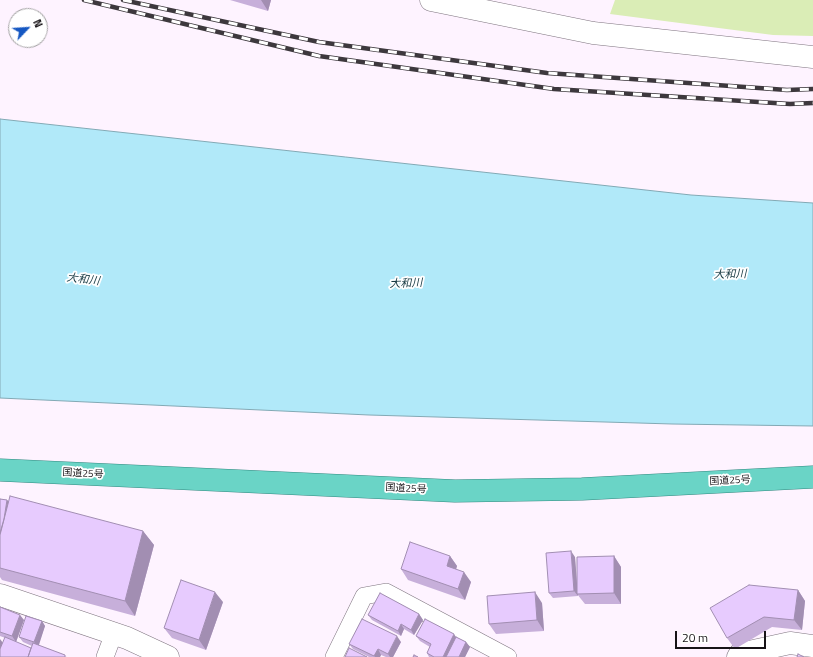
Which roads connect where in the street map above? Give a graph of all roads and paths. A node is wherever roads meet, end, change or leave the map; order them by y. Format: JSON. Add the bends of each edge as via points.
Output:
{"nodes":[{"id":1,"x":431,"y":0,"type":"edge"},
{"id":2,"x":813,"y":57,"type":"edge"},
{"id":3,"x":0,"y":470,"type":"edge"},
{"id":4,"x":813,"y":477,"type":"edge"},
{"id":5,"x":0,"y":595,"type":"edge"},
{"id":6,"x":114,"y":633,"type":"junction"},
{"id":7,"x":813,"y":646,"type":"edge"},
{"id":8,"x":105,"y":657,"type":"edge"},
{"id":9,"x":168,"y":657,"type":"edge"},
{"id":10,"x":334,"y":657,"type":"edge"},
{"id":11,"x":508,"y":657,"type":"edge"},
{"id":12,"x":738,"y":657,"type":"edge"}],
"edges":[{"from":1,"to":2,"type":"street","via":[[593,32]]},
{"from":3,"to":4,"type":"highway","name":"国道25号","via":[[455,491],[582,489]]},
{"from":5,"to":6,"type":"street"},
{"from":6,"to":8,"type":"lane"},
{"from":6,"to":9,"type":"street"},
{"from":7,"to":12,"type":"street","via":[[790,643],[740,654]]},
{"from":10,"to":11,"type":"lane","via":[[364,596],[386,592]]}]}
